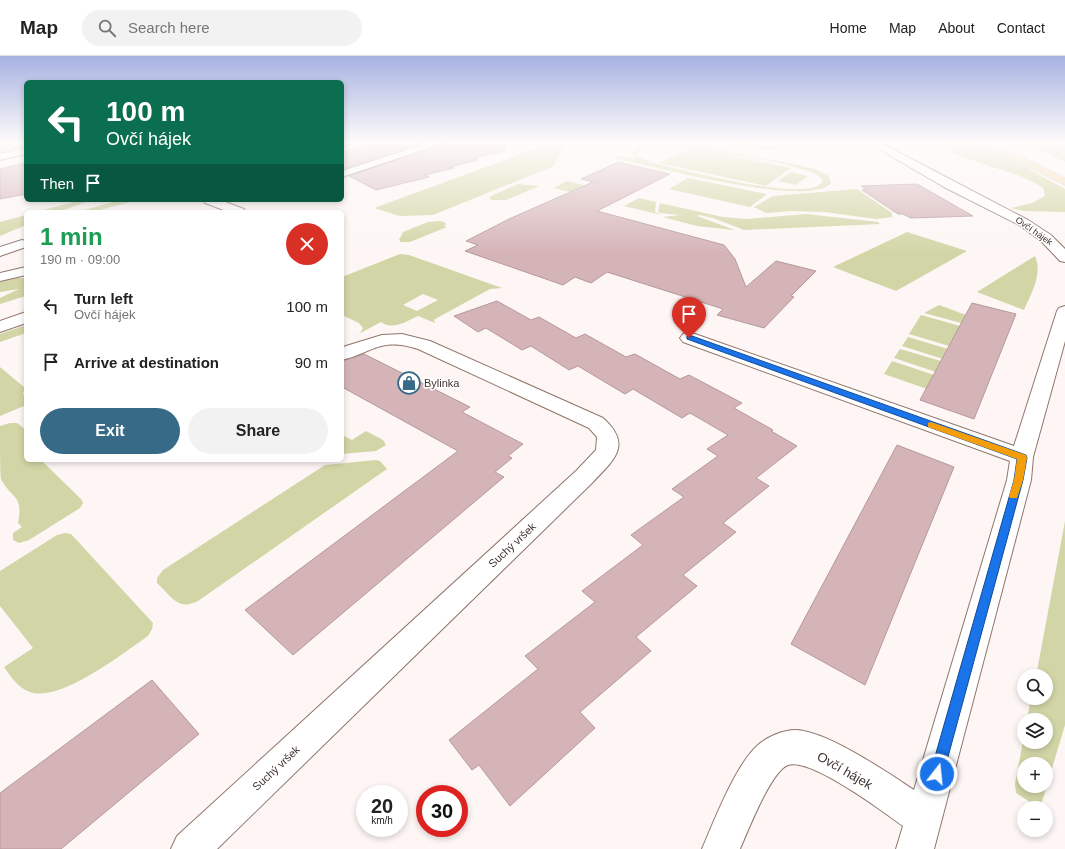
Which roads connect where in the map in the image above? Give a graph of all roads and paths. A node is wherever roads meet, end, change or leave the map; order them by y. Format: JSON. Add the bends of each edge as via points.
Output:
{"nodes":[{"id":1,"x":939,"y":179,"type":"edge"},
{"id":2,"x":214,"y":202,"type":"edge"},
{"id":3,"x":235,"y":210,"type":"edge"},
{"id":4,"x":22,"y":244,"type":"dead end"},
{"id":5,"x":0,"y":252,"type":"edge"},
{"id":6,"x":1065,"y":258,"type":"edge"},
{"id":7,"x":24,"y":271,"type":"edge"},
{"id":8,"x":24,"y":274,"type":"edge"},
{"id":9,"x":0,"y":277,"type":"edge"},
{"id":10,"x":1065,"y":311,"type":"edge"},
{"id":11,"x":24,"y":319,"type":"edge"},
{"id":12,"x":0,"y":327,"type":"edge"},
{"id":13,"x":689,"y":338,"type":"dead end"},
{"id":14,"x":344,"y":355,"type":"edge"},
{"id":15,"x":1022,"y":458,"type":"junction"},
{"id":16,"x":919,"y":833,"type":"edge"},
{"id":17,"x":190,"y":849,"type":"edge"},
{"id":18,"x":721,"y":849,"type":"edge"}],
"edges":[{"from":1,"to":6,"type":"street","name":"Ovčí hájek","via":[[1018,219],[1052,243]]},
{"from":2,"to":3,"type":"street"},
{"from":4,"to":5,"type":"street"},
{"from":7,"to":9,"type":"street"},
{"from":8,"to":9,"type":"street"},
{"from":10,"to":15,"type":"street","name":"Ovčí hájek"},
{"from":11,"to":12,"type":"street"},
{"from":13,"to":15,"type":"street"},
{"from":14,"to":17,"type":"street","name":"Suchý vršek","via":[[368,343],[385,339],[403,339],[424,345],[596,423],[607,433],[608,450],[578,482]]},
{"from":15,"to":16,"type":"street","name":"Ovčí hájek","via":[[1019,480]]},
{"from":16,"to":18,"type":"street","name":"Ovčí hájek","via":[[836,762],[796,747],[781,749],[768,758]]}]}
